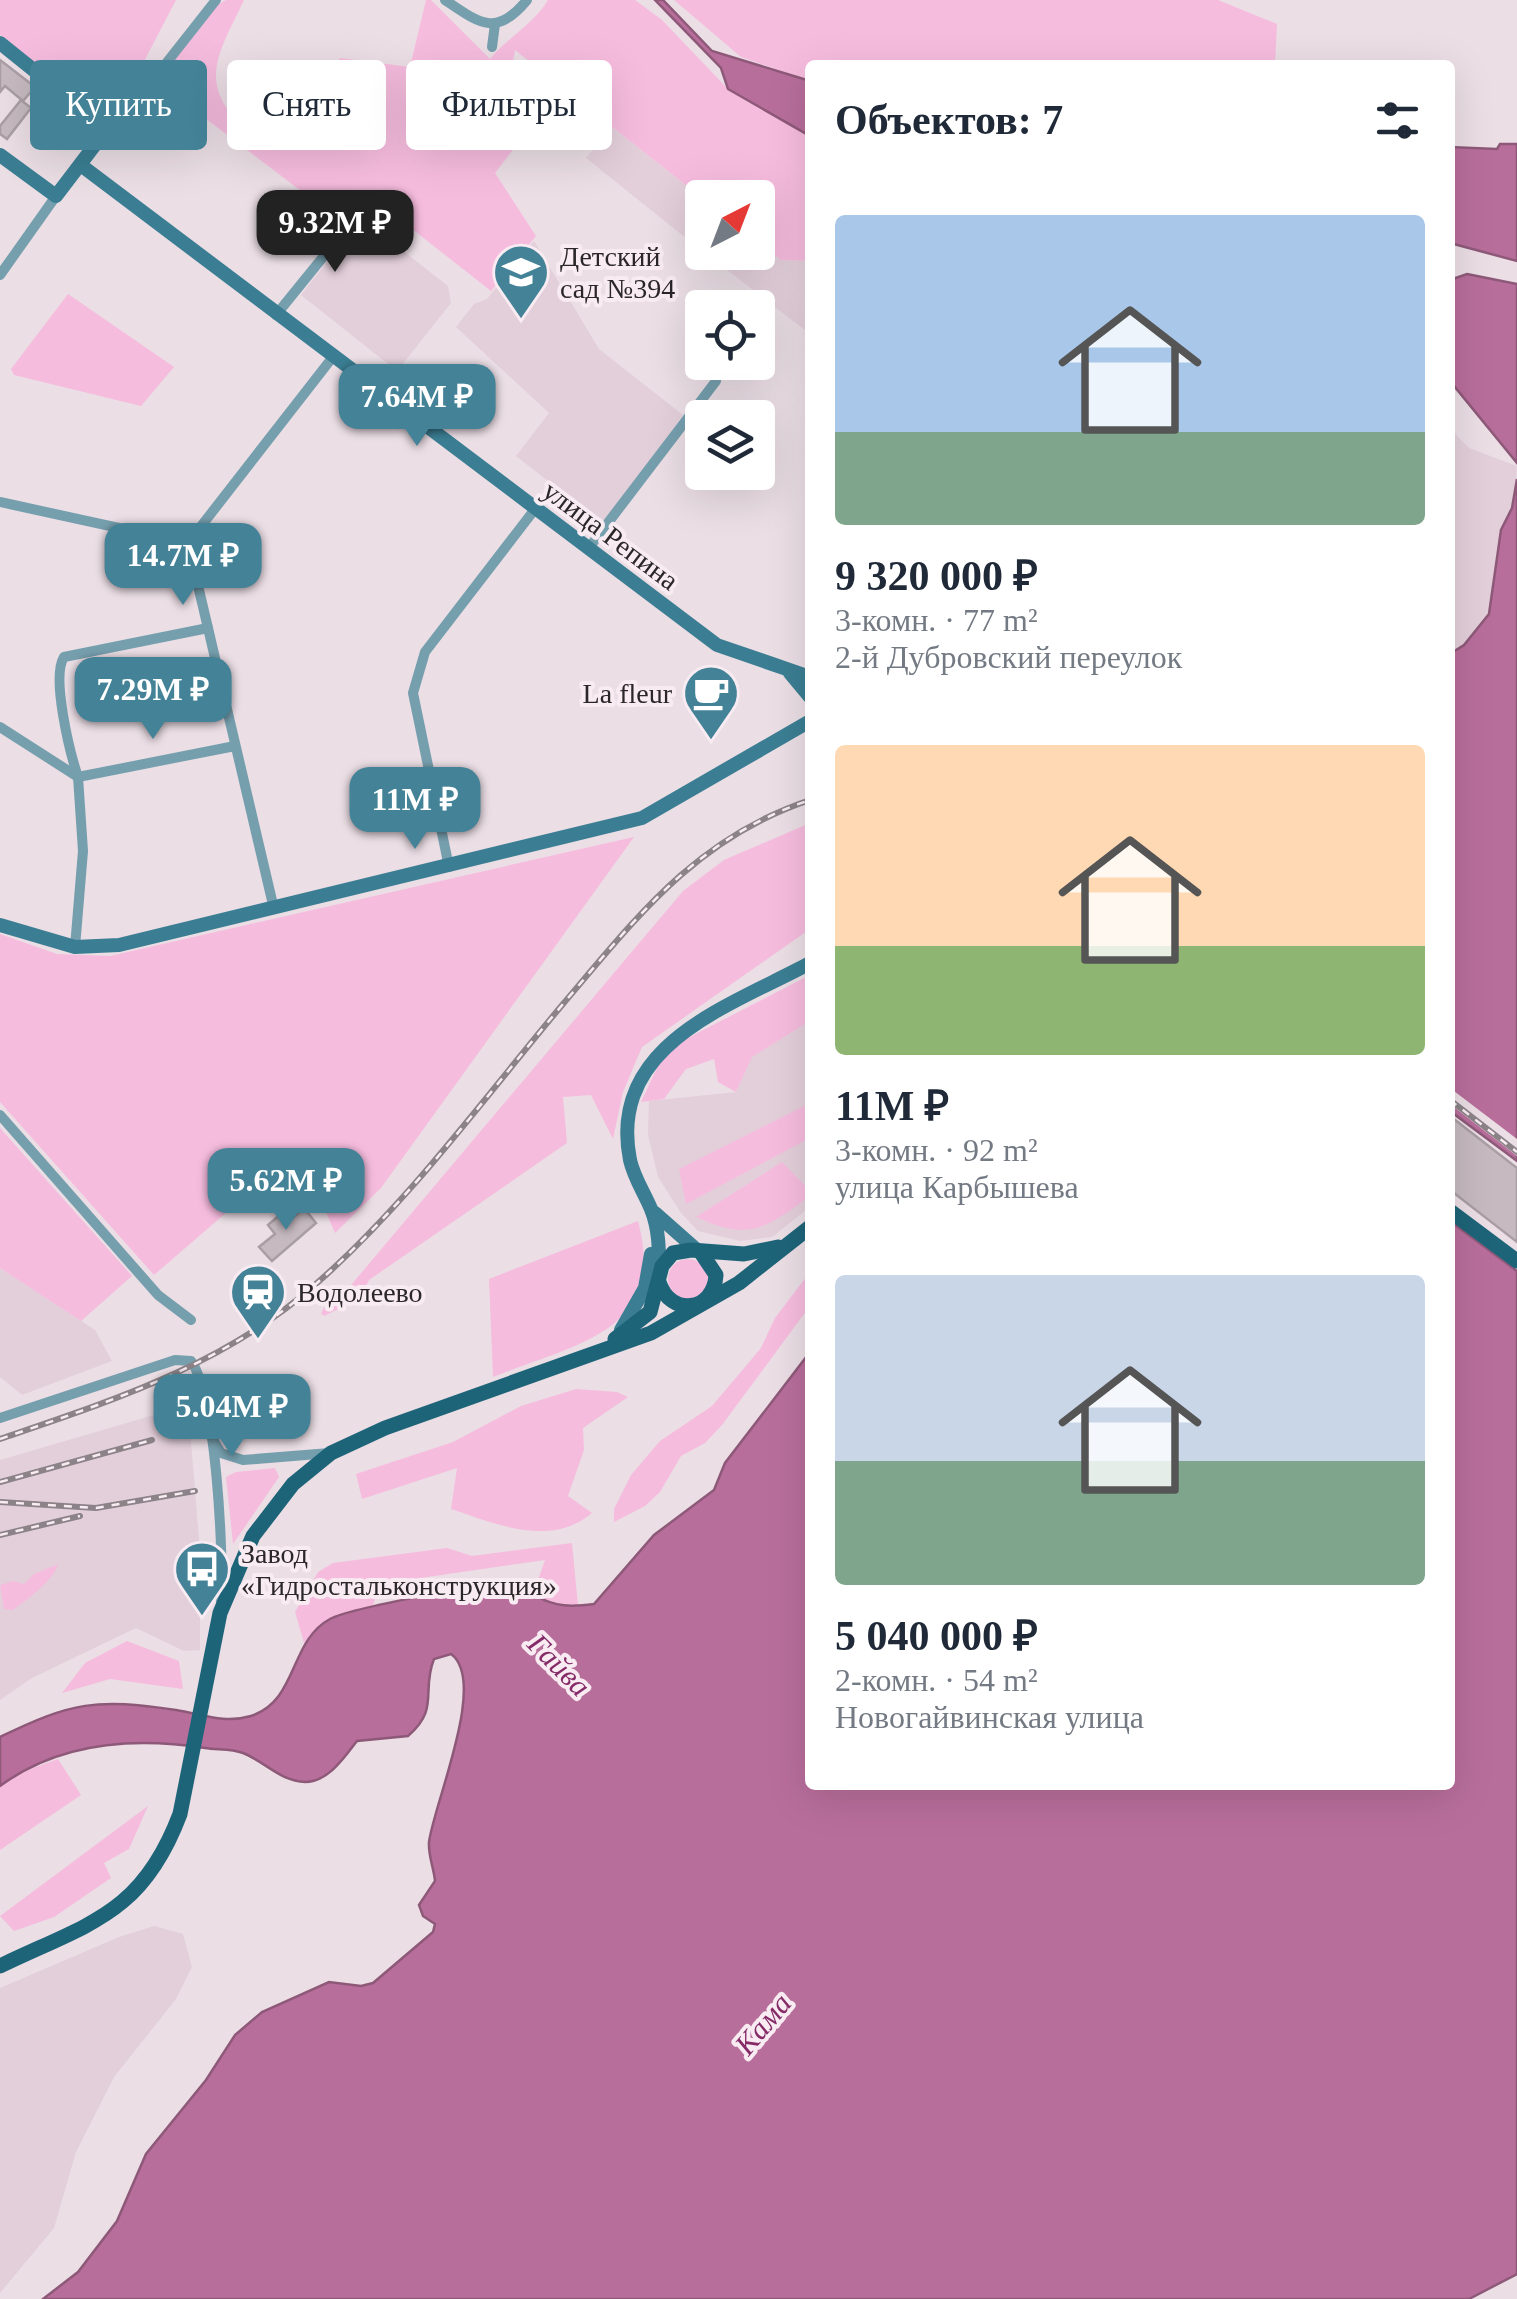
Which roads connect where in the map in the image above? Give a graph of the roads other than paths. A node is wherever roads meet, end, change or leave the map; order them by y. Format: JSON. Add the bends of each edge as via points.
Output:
{"nodes":[{"id":1,"x":216,"y":0,"type":"edge"},
{"id":2,"x":445,"y":0,"type":"edge"},
{"id":3,"x":527,"y":0,"type":"edge"},
{"id":4,"x":496,"y":24,"type":"junction"},
{"id":5,"x":0,"y":44,"type":"edge"},
{"id":6,"x":492,"y":46,"type":"dead end"},
{"id":7,"x":168,"y":60,"type":"edge"},
{"id":8,"x":30,"y":68,"type":"edge"},
{"id":9,"x":93,"y":150,"type":"edge"},
{"id":10,"x":0,"y":156,"type":"edge"},
{"id":11,"x":82,"y":166,"type":"junction"},
{"id":12,"x":56,"y":196,"type":"junction"},
{"id":13,"x":362,"y":209,"type":"dead end"},
{"id":14,"x":0,"y":275,"type":"edge"},
{"id":15,"x":276,"y":315,"type":"junction"},
{"id":16,"x":332,"y":358,"type":"junction"},
{"id":17,"x":716,"y":381,"type":"dead end"},
{"id":18,"x":0,"y":502,"type":"edge"},
{"id":19,"x":535,"y":510,"type":"junction"},
{"id":20,"x":188,"y":543,"type":"junction"},
{"id":21,"x":588,"y":549,"type":"junction"},
{"id":22,"x":208,"y":628,"type":"junction"},
{"id":23,"x":786,"y":670,"type":"junction"},
{"id":24,"x":805,"y":676,"type":"edge"},
{"id":25,"x":805,"y":691,"type":"edge"},
{"id":26,"x":805,"y":724,"type":"edge"},
{"id":27,"x":0,"y":727,"type":"edge"},
{"id":28,"x":236,"y":746,"type":"junction"},
{"id":29,"x":78,"y":776,"type":"junction"},
{"id":30,"x":450,"y":866,"type":"junction"},
{"id":31,"x":274,"y":909,"type":"junction"},
{"id":32,"x":0,"y":925,"type":"edge"},
{"id":33,"x":74,"y":947,"type":"junction"},
{"id":34,"x":805,"y":966,"type":"edge"},
{"id":35,"x":0,"y":1115,"type":"edge"},
{"id":36,"x":651,"y":1208,"type":"junction"},
{"id":37,"x":1455,"y":1215,"type":"edge"},
{"id":38,"x":805,"y":1231,"type":"edge"},
{"id":39,"x":794,"y":1241,"type":"junction"},
{"id":40,"x":702,"y":1254,"type":"junction"},
{"id":41,"x":1517,"y":1261,"type":"edge"},
{"id":42,"x":659,"y":1278,"type":"junction"},
{"id":43,"x":703,"y":1302,"type":"junction"},
{"id":44,"x":191,"y":1320,"type":"dead end"},
{"id":45,"x":594,"y":1351,"type":"junction"},
{"id":46,"x":0,"y":1418,"type":"edge"},
{"id":47,"x":210,"y":1435,"type":"junction"},
{"id":48,"x":331,"y":1453,"type":"junction"},
{"id":49,"x":220,"y":1613,"type":"junction"},
{"id":50,"x":0,"y":1966,"type":"edge"}],
"edges":[{"from":1,"to":7,"type":"street"},
{"from":2,"to":4,"type":"street","via":[[472,19]]},
{"from":3,"to":4,"type":"street"},
{"from":4,"to":6,"type":"street"},
{"from":5,"to":8,"type":"main road"},
{"from":9,"to":11,"type":"main road"},
{"from":10,"to":12,"type":"main road"},
{"from":11,"to":12,"type":"main road"},
{"from":11,"to":15,"type":"main road","name":"улица Репина"},
{"from":12,"to":14,"type":"street"},
{"from":13,"to":15,"type":"street"},
{"from":15,"to":16,"type":"main road","name":"улица Репина"},
{"from":16,"to":19,"type":"main road","name":"улица Репина"},
{"from":16,"to":20,"type":"street"},
{"from":17,"to":21,"type":"street"},
{"from":18,"to":20,"type":"street"},
{"from":19,"to":21,"type":"main road","name":"улица Репина"},
{"from":19,"to":30,"type":"street","via":[[417,668],[412,694]]},
{"from":20,"to":22,"type":"street"},
{"from":21,"to":23,"type":"main road","name":"улица Репина","via":[[717,644]]},
{"from":22,"to":28,"type":"street"},
{"from":22,"to":29,"type":"street","via":[[64,657],[58,671]]},
{"from":23,"to":24,"type":"main road","name":"улица Репина"},
{"from":23,"to":25,"type":"main road"},
{"from":26,"to":30,"type":"main road","via":[[642,818]]},
{"from":27,"to":29,"type":"street"},
{"from":28,"to":29,"type":"street"},
{"from":28,"to":31,"type":"street"},
{"from":29,"to":33,"type":"street","via":[[83,851]]},
{"from":30,"to":31,"type":"main road"},
{"from":31,"to":33,"type":"main road","via":[[119,946]]},
{"from":32,"to":33,"type":"main road"},
{"from":34,"to":36,"type":"main road","via":[[683,1030],[655,1056],[632,1104],[627,1137],[633,1171]]},
{"from":35,"to":44,"type":"street","via":[[158,1295]]},
{"from":36,"to":40,"type":"main road"},
{"from":36,"to":42,"type":"main road"},
{"from":36,"to":45,"type":"main road","via":[[645,1288],[617,1336]]},
{"from":37,"to":41,"type":"main road"},
{"from":38,"to":39,"type":"main road"},
{"from":39,"to":40,"type":"main road","via":[[757,1253]]},
{"from":39,"to":43,"type":"main road"},
{"from":40,"to":42,"type":"main road","via":[[674,1253]]},
{"from":40,"to":43,"type":"main road","via":[[716,1275]]},
{"from":42,"to":43,"type":"main road","via":[[674,1303]]},
{"from":42,"to":45,"type":"main road","via":[[646,1318]]},
{"from":43,"to":45,"type":"main road","via":[[651,1332]]},
{"from":45,"to":48,"type":"main road"},
{"from":46,"to":47,"type":"street","via":[[188,1359],[200,1374]]},
{"from":47,"to":48,"type":"street","via":[[221,1453],[243,1460]]},
{"from":47,"to":49,"type":"street","via":[[223,1568]]},
{"from":48,"to":49,"type":"main road","via":[[262,1521]]},
{"from":49,"to":50,"type":"main road","via":[[190,1772],[168,1846],[149,1877],[126,1902],[88,1925]]}]}
